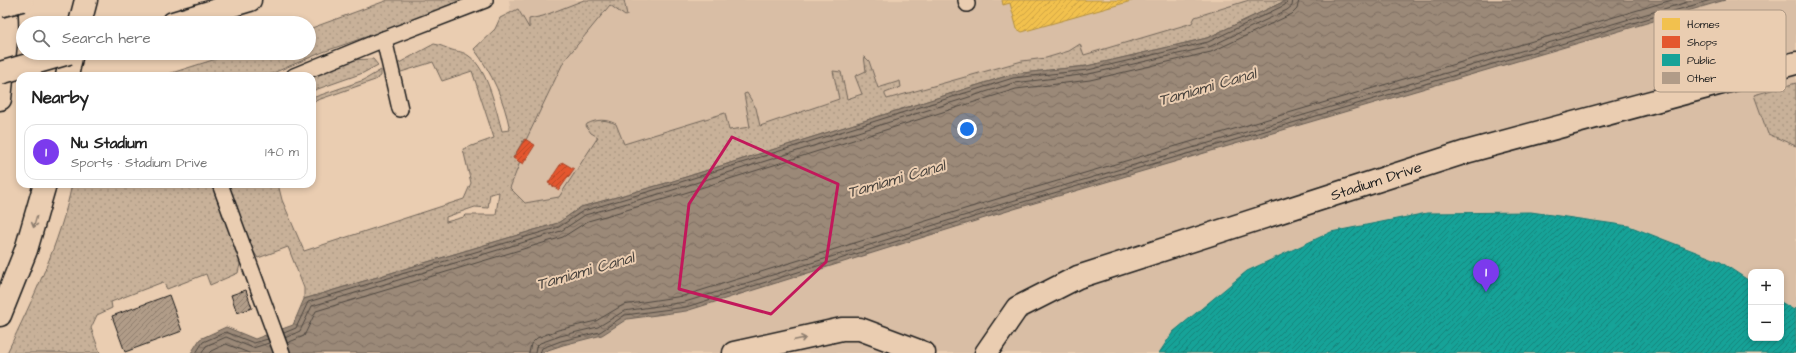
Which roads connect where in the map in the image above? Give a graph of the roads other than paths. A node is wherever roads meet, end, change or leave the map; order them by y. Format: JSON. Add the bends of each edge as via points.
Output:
{"nodes":[{"id":1,"x":6,"y":0,"type":"edge"},
{"id":2,"x":22,"y":0,"type":"edge"},
{"id":3,"x":86,"y":0,"type":"edge"},
{"id":4,"x":250,"y":0,"type":"edge"},
{"id":5,"x":485,"y":0,"type":"edge"},
{"id":6,"x":0,"y":6,"type":"edge"},
{"id":7,"x":82,"y":16,"type":"edge"},
{"id":8,"x":196,"y":16,"type":"edge"},
{"id":9,"x":384,"y":39,"type":"junction"},
{"id":10,"x":46,"y":60,"type":"edge"},
{"id":11,"x":70,"y":60,"type":"edge"},
{"id":12,"x":1796,"y":63,"type":"edge"},
{"id":13,"x":1786,"y":66,"type":"edge"},
{"id":14,"x":68,"y":72,"type":"edge"},
{"id":15,"x":304,"y":72,"type":"edge"},
{"id":16,"x":0,"y":73,"type":"edge"},
{"id":17,"x":1688,"y":92,"type":"edge"},
{"id":18,"x":0,"y":99,"type":"edge"},
{"id":19,"x":400,"y":109,"type":"dead end"},
{"id":20,"x":43,"y":188,"type":"edge"},
{"id":21,"x":221,"y":188,"type":"edge"},
{"id":22,"x":0,"y":315,"type":"edge"},
{"id":23,"x":282,"y":353,"type":"edge"},
{"id":24,"x":734,"y":353,"type":"edge"},
{"id":25,"x":924,"y":353,"type":"edge"},
{"id":26,"x":986,"y":353,"type":"edge"}],
"edges":[{"from":1,"to":18,"type":"main road","via":[[7,31]]},
{"from":2,"to":6,"type":"main road","bridge":true},
{"from":3,"to":7,"type":"main road"},
{"from":4,"to":8,"type":"main road"},
{"from":5,"to":9,"type":"lane"},
{"from":9,"to":15,"type":"lane"},
{"from":9,"to":19,"type":"lane"},
{"from":10,"to":16,"type":"main road","bridge":true},
{"from":11,"to":14,"type":"main road"},
{"from":12,"to":13,"type":"main road","name":"Stadium Drive"},
{"from":17,"to":26,"type":"main road","name":"Stadium Drive","via":[[1466,152],[1078,277],[1017,308]]},
{"from":20,"to":22,"type":"main road","one_way":true,"via":[[26,250]]},
{"from":21,"to":23,"type":"lane"},
{"from":24,"to":25,"type":"main road","one_way":true,"via":[[842,329],[860,329]]}]}
